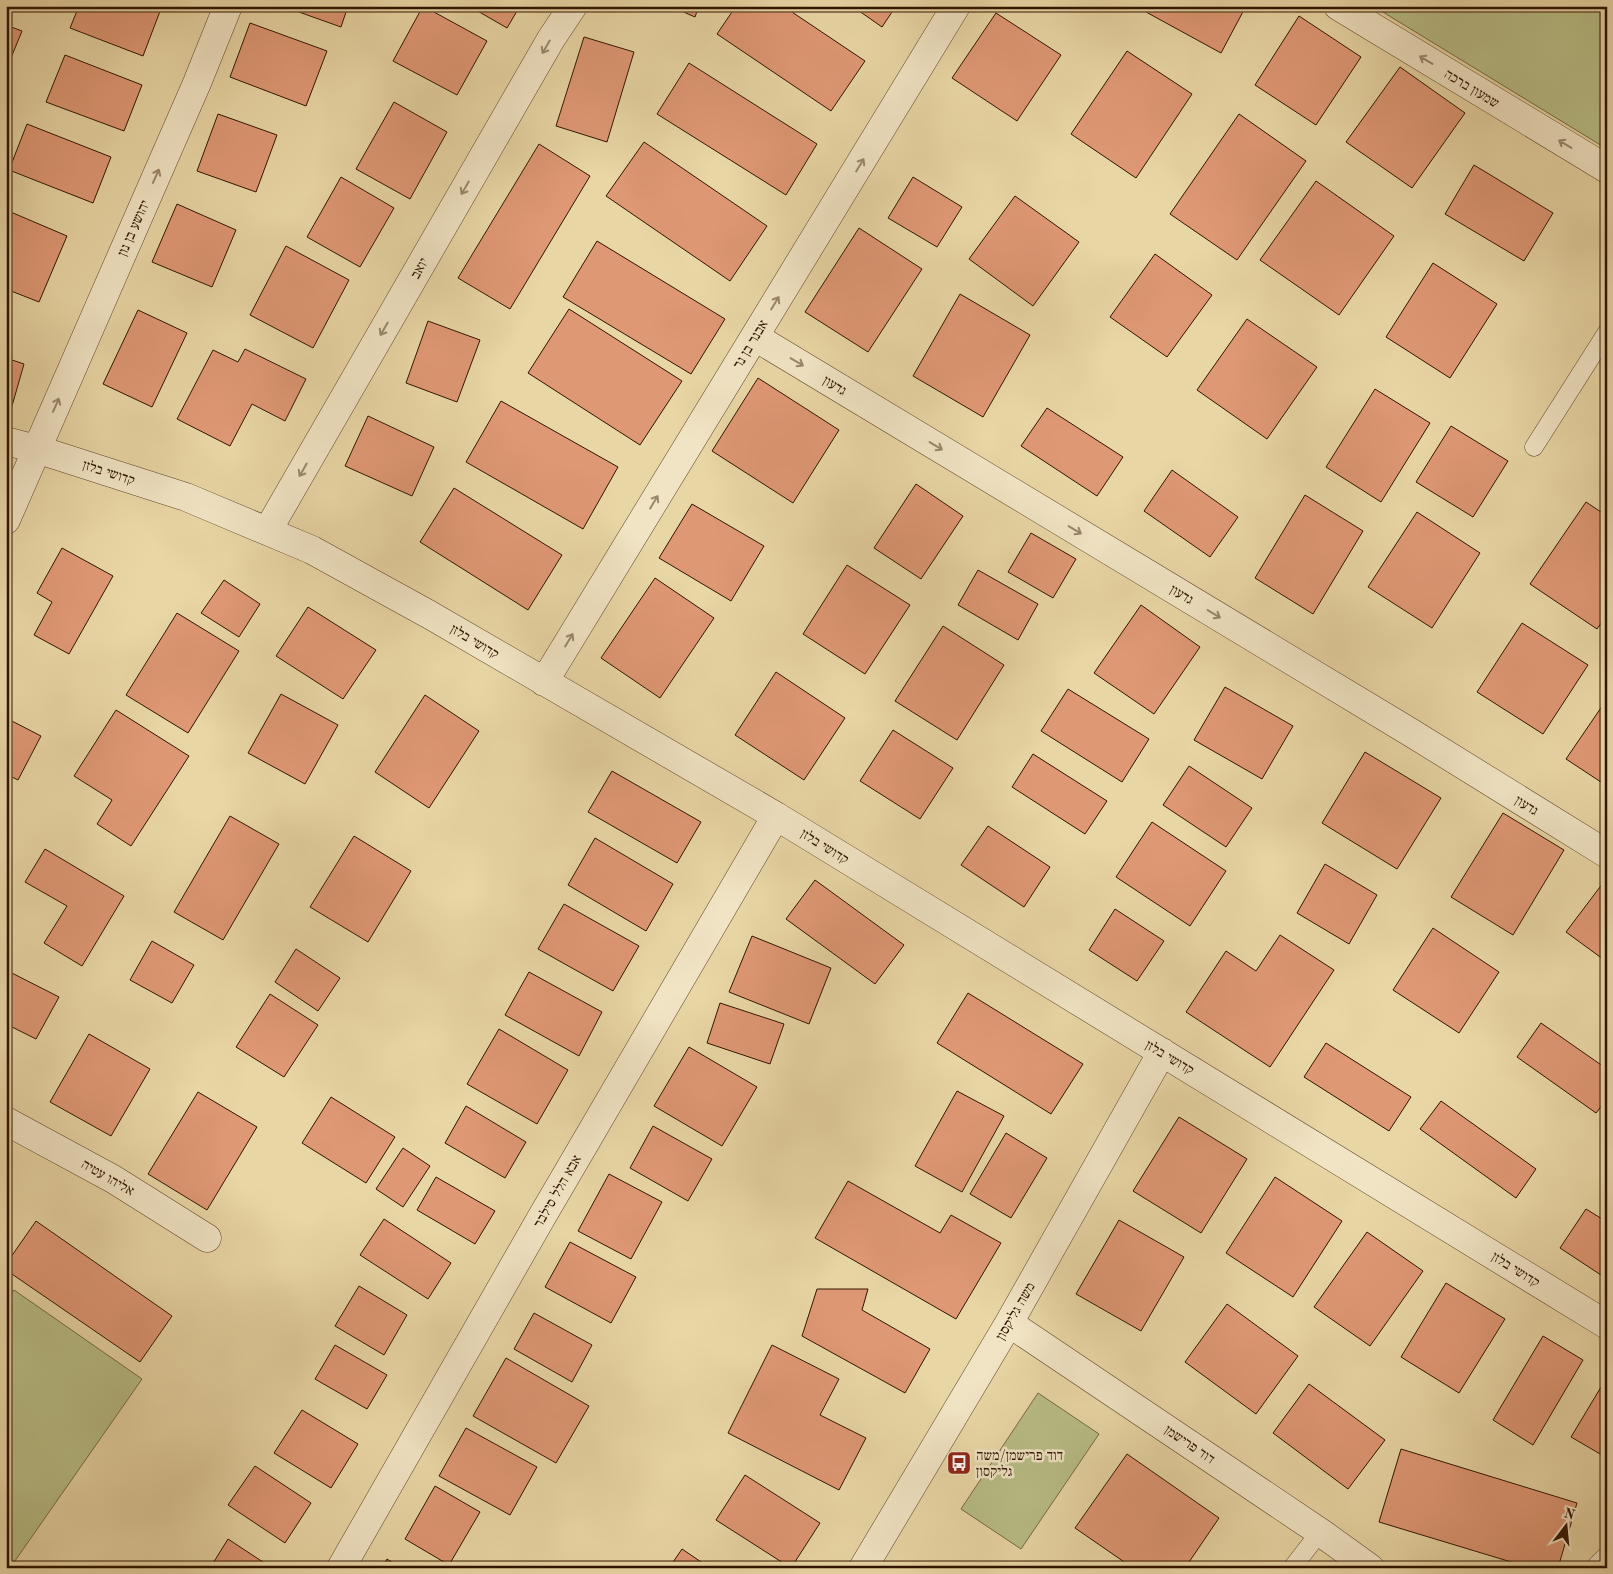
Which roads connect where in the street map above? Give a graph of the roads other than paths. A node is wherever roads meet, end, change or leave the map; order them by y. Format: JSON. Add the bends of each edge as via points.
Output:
{"nodes":[{"id":1,"x":228,"y":6,"type":"edge"},
{"id":2,"x":572,"y":6,"type":"edge"},
{"id":3,"x":956,"y":6,"type":"edge"},
{"id":4,"x":1338,"y":6,"type":"edge"},
{"id":5,"x":1607,"y":169,"type":"edge"},
{"id":6,"x":1607,"y":332,"type":"edge"},
{"id":7,"x":755,"y":337,"type":"junction"},
{"id":8,"x":6,"y":441,"type":"edge"},
{"id":9,"x":1534,"y":447,"type":"dead end"},
{"id":10,"x":36,"y":449,"type":"junction"},
{"id":11,"x":6,"y":520,"type":"edge"},
{"id":12,"x":268,"y":530,"type":"junction"},
{"id":13,"x":544,"y":682,"type":"junction"},
{"id":14,"x":776,"y":816,"type":"junction"},
{"id":15,"x":1607,"y":854,"type":"edge"},
{"id":16,"x":1162,"y":1052,"type":"junction"},
{"id":17,"x":6,"y":1121,"type":"edge"},
{"id":18,"x":207,"y":1238,"type":"dead end"},
{"id":19,"x":1009,"y":1323,"type":"junction"},
{"id":20,"x":1607,"y":1325,"type":"edge"},
{"id":21,"x":1320,"y":1532,"type":"junction"},
{"id":22,"x":1607,"y":1562,"type":"edge"},
{"id":23,"x":341,"y":1568,"type":"edge"},
{"id":24,"x":863,"y":1568,"type":"edge"},
{"id":25,"x":1292,"y":1568,"type":"edge"},
{"id":26,"x":1370,"y":1568,"type":"edge"},
{"id":27,"x":1602,"y":1568,"type":"edge"}],
"edges":[{"from":10,"to":1,"type":"street","name":"יהושע בן נון","one_way":true},
{"from":2,"to":12,"type":"street","name":"יואב","one_way":true},
{"from":7,"to":3,"type":"street","name":"אבנר בן נר","one_way":true},
{"from":5,"to":4,"type":"street","name":"שמעון ברכה","one_way":true},
{"from":6,"to":9,"type":"lane"},
{"from":13,"to":7,"type":"street","name":"אבנר בן נר","one_way":true},
{"from":7,"to":15,"type":"street","name":"גדעון","one_way":true},
{"from":8,"to":10,"type":"street","name":"קדושי בלזן"},
{"from":10,"to":11,"type":"street","name":"יהושע בן נון"},
{"from":10,"to":12,"type":"street","name":"קדושי בלזן","via":[[186,497]]},
{"from":12,"to":13,"type":"street","name":"קדושי בלזן","via":[[321,554]]},
{"from":13,"to":14,"type":"street","name":"קדושי בלזן"},
{"from":14,"to":16,"type":"street","name":"קדושי בלזן"},
{"from":14,"to":23,"type":"street","name":"אבא הלל סילבר"},
{"from":16,"to":19,"type":"street","name":"משה גליקסון"},
{"from":16,"to":20,"type":"street","name":"קדושי בלזן"},
{"from":17,"to":18,"type":"street","name":"אליהו עטיה","via":[[113,1179]]},
{"from":19,"to":21,"type":"street","name":"דוד פרישמן"},
{"from":19,"to":24,"type":"street","name":"משה גליקסון"},
{"from":21,"to":25,"type":"lane"},
{"from":21,"to":26,"type":"street","name":"דוד פרישמן"},
{"from":22,"to":27,"type":"street"}]}
